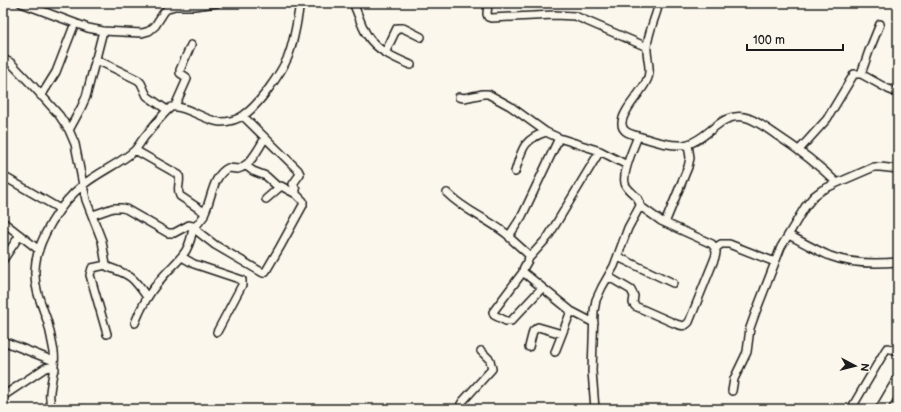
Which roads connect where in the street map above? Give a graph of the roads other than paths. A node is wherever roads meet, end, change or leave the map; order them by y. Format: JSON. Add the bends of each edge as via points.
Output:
{"nodes":[{"id":1,"x":22,"y":3,"type":"edge"},
{"id":2,"x":217,"y":3,"type":"edge"},
{"id":3,"x":300,"y":3,"type":"edge"},
{"id":4,"x":354,"y":3,"type":"edge"},
{"id":5,"x":488,"y":3,"type":"edge"},
{"id":6,"x":659,"y":3,"type":"edge"},
{"id":7,"x":75,"y":23,"type":"junction"},
{"id":8,"x":880,"y":24,"type":"dead end"},
{"id":9,"x":103,"y":31,"type":"junction"},
{"id":10,"x":421,"y":37,"type":"dead end"},
{"id":11,"x":191,"y":45,"type":"dead end"},
{"id":12,"x":647,"y":47,"type":"junction"},
{"id":13,"x":385,"y":53,"type":"junction"},
{"id":14,"x":3,"y":59,"type":"edge"},
{"id":15,"x":95,"y":59,"type":"junction"},
{"id":16,"x":411,"y":65,"type":"dead end"},
{"id":17,"x":861,"y":74,"type":"junction"},
{"id":18,"x":898,"y":92,"type":"edge"},
{"id":19,"x":41,"y":96,"type":"junction"},
{"id":20,"x":459,"y":97,"type":"dead end"},
{"id":21,"x":175,"y":106,"type":"junction"},
{"id":22,"x":168,"y":110,"type":"junction"},
{"id":23,"x":243,"y":116,"type":"junction"},
{"id":24,"x":68,"y":130,"type":"junction"},
{"id":25,"x":546,"y":132,"type":"junction"},
{"id":26,"x":638,"y":136,"type":"junction"},
{"id":27,"x":266,"y":138,"type":"junction"},
{"id":28,"x":558,"y":138,"type":"junction"},
{"id":29,"x":688,"y":144,"type":"junction"},
{"id":30,"x":135,"y":150,"type":"junction"},
{"id":31,"x":799,"y":150,"type":"junction"},
{"id":32,"x":600,"y":151,"type":"junction"},
{"id":33,"x":245,"y":165,"type":"junction"},
{"id":34,"x":627,"y":165,"type":"junction"},
{"id":35,"x":898,"y":169,"type":"edge"},
{"id":36,"x":515,"y":172,"type":"dead end"},
{"id":37,"x":3,"y":176,"type":"edge"},
{"id":38,"x":837,"y":183,"type":"junction"},
{"id":39,"x":83,"y":185,"type":"junction"},
{"id":40,"x":278,"y":187,"type":"junction"},
{"id":41,"x":296,"y":194,"type":"junction"},
{"id":42,"x":447,"y":194,"type":"dead end"},
{"id":43,"x":266,"y":199,"type":"dead end"},
{"id":44,"x":640,"y":206,"type":"junction"},
{"id":45,"x":60,"y":209,"type":"junction"},
{"id":46,"x":204,"y":214,"type":"junction"},
{"id":47,"x":93,"y":215,"type":"junction"},
{"id":48,"x":3,"y":222,"type":"edge"},
{"id":49,"x":666,"y":223,"type":"junction"},
{"id":50,"x":194,"y":227,"type":"junction"},
{"id":51,"x":20,"y":234,"type":"junction"},
{"id":52,"x":789,"y":234,"type":"junction"},
{"id":53,"x":509,"y":236,"type":"junction"},
{"id":54,"x":716,"y":248,"type":"junction"},
{"id":55,"x":39,"y":250,"type":"junction"},
{"id":56,"x":182,"y":257,"type":"junction"},
{"id":57,"x":530,"y":257,"type":"junction"},
{"id":58,"x":618,"y":257,"type":"junction"},
{"id":59,"x":3,"y":260,"type":"edge"},
{"id":60,"x":775,"y":262,"type":"junction"},
{"id":61,"x":898,"y":262,"type":"edge"},
{"id":62,"x":106,"y":264,"type":"junction"},
{"id":63,"x":523,"y":272,"type":"junction"},
{"id":64,"x":608,"y":277,"type":"junction"},
{"id":65,"x":672,"y":283,"type":"dead end"},
{"id":66,"x":542,"y":288,"type":"junction"},
{"id":67,"x":147,"y":297,"type":"junction"},
{"id":68,"x":571,"y":311,"type":"junction"},
{"id":69,"x":135,"y":323,"type":"dead end"},
{"id":70,"x":594,"y":323,"type":"junction"},
{"id":71,"x":217,"y":332,"type":"dead end"},
{"id":72,"x":107,"y":334,"type":"dead end"},
{"id":73,"x":562,"y":334,"type":"junction"},
{"id":74,"x":3,"y":341,"type":"edge"},
{"id":75,"x":529,"y":347,"type":"dead end"},
{"id":76,"x":481,"y":351,"type":"dead end"},
{"id":77,"x":898,"y":351,"type":"edge"},
{"id":78,"x":555,"y":352,"type":"dead end"},
{"id":79,"x":54,"y":361,"type":"junction"},
{"id":80,"x":55,"y":369,"type":"junction"},
{"id":81,"x":898,"y":380,"type":"edge"},
{"id":82,"x":732,"y":391,"type":"dead end"},
{"id":83,"x":3,"y":396,"type":"edge"},
{"id":84,"x":52,"y":409,"type":"edge"},
{"id":85,"x":465,"y":409,"type":"edge"},
{"id":86,"x":595,"y":409,"type":"edge"},
{"id":87,"x":851,"y":409,"type":"edge"},
{"id":88,"x":881,"y":409,"type":"edge"}],
"edges":[{"from":1,"to":7,"type":"street"},
{"from":2,"to":9,"type":"street","via":[[168,8],[156,26],[142,34]]},
{"from":3,"to":23,"type":"street","via":[[294,40],[280,72]]},
{"from":4,"to":13,"type":"street","via":[[367,35]]},
{"from":5,"to":12,"type":"street","via":[[486,14],[491,18],[575,16]]},
{"from":6,"to":12,"type":"street"},
{"from":7,"to":9,"type":"street"},
{"from":7,"to":19,"type":"street","via":[[56,72]]},
{"from":8,"to":17,"type":"street"},
{"from":9,"to":15,"type":"street"},
{"from":10,"to":13,"type":"street","via":[[403,28],[397,28]]},
{"from":11,"to":21,"type":"street","via":[[180,70],[187,79]]},
{"from":12,"to":26,"type":"street","via":[[649,76],[622,121],[624,130]]},
{"from":13,"to":16,"type":"street"},
{"from":14,"to":19,"type":"street","via":[[11,63]]},
{"from":15,"to":22,"type":"street","via":[[138,80],[147,96]]},
{"from":15,"to":24,"type":"street","via":[[86,97]]},
{"from":17,"to":18,"type":"street"},
{"from":17,"to":31,"type":"street","via":[[854,74],[827,119]]},
{"from":19,"to":24,"type":"street","via":[[59,115]]},
{"from":20,"to":25,"type":"street","via":[[469,98],[488,94],[510,106]]},
{"from":21,"to":22,"type":"street"},
{"from":21,"to":23,"type":"street","via":[[220,122]]},
{"from":22,"to":30,"type":"street"},
{"from":23,"to":27,"type":"street"},
{"from":24,"to":39,"type":"street","via":[[75,144]]},
{"from":25,"to":28,"type":"street"},
{"from":25,"to":36,"type":"street","via":[[526,143]]},
{"from":26,"to":29,"type":"street","via":[[672,145]]},
{"from":26,"to":34,"type":"street"},
{"from":27,"to":33,"type":"street"},
{"from":27,"to":41,"type":"street","via":[[300,172],[300,176],[293,182]]},
{"from":28,"to":32,"type":"street"},
{"from":28,"to":53,"type":"street","via":[[522,216]]},
{"from":29,"to":31,"type":"street","via":[[728,118],[740,116],[754,121]]},
{"from":29,"to":49,"type":"street","via":[[688,166]]},
{"from":30,"to":39,"type":"street"},
{"from":30,"to":46,"type":"street","via":[[179,175],[180,196]]},
{"from":31,"to":38,"type":"street"},
{"from":32,"to":34,"type":"street"},
{"from":32,"to":57,"type":"street","via":[[548,237]]},
{"from":33,"to":40,"type":"street","via":[[266,176]]},
{"from":33,"to":46,"type":"street","via":[[238,169],[228,168],[220,174]]},
{"from":34,"to":44,"type":"street","via":[[624,181],[638,199]]},
{"from":35,"to":38,"type":"street","via":[[874,167]]},
{"from":37,"to":45,"type":"street"},
{"from":38,"to":52,"type":"street","via":[[814,196]]},
{"from":39,"to":45,"type":"street"},
{"from":39,"to":47,"type":"street"},
{"from":40,"to":41,"type":"street","via":[[282,186]]},
{"from":40,"to":43,"type":"street"},
{"from":41,"to":50,"type":"street","via":[[303,201],[303,205],[263,273],[215,245]]},
{"from":42,"to":53,"type":"street","via":[[457,204],[498,226]]},
{"from":44,"to":49,"type":"street"},
{"from":44,"to":58,"type":"street","via":[[628,228]]},
{"from":45,"to":55,"type":"street"},
{"from":46,"to":50,"type":"street"},
{"from":47,"to":50,"type":"street","via":[[118,207],[168,233],[180,231],[187,226]]},
{"from":47,"to":62,"type":"street","via":[[102,241]]},
{"from":48,"to":51,"type":"street"},
{"from":49,"to":54,"type":"street"},
{"from":50,"to":56,"type":"street","via":[[191,243]]},
{"from":51,"to":55,"type":"street"},
{"from":51,"to":59,"type":"street"},
{"from":52,"to":60,"type":"street"},
{"from":52,"to":61,"type":"street","via":[[832,257],[869,263]]},
{"from":53,"to":57,"type":"street"},
{"from":54,"to":60,"type":"street","via":[[721,244],[729,244]]},
{"from":54,"to":64,"type":"street","via":[[714,260],[687,325],[676,324],[635,306],[631,290]]},
{"from":55,"to":79,"type":"street","via":[[35,285],[47,321]]},
{"from":56,"to":67,"type":"street"},
{"from":56,"to":71,"type":"street","via":[[194,264],[242,280],[242,285]]},
{"from":57,"to":63,"type":"street"},
{"from":58,"to":64,"type":"street"},
{"from":58,"to":65,"type":"street"},
{"from":60,"to":82,"type":"street","via":[[750,328],[746,352],[734,379]]},
{"from":62,"to":67,"type":"street","via":[[129,275]]},
{"from":62,"to":72,"type":"street","via":[[92,268],[90,275]]},
{"from":63,"to":66,"type":"street"},
{"from":63,"to":66,"type":"street","via":[[493,312],[494,315],[511,321]]},
{"from":64,"to":70,"type":"street","via":[[596,300]]},
{"from":66,"to":68,"type":"street"},
{"from":67,"to":69,"type":"street"},
{"from":68,"to":70,"type":"street"},
{"from":68,"to":73,"type":"street"},
{"from":70,"to":86,"type":"street","via":[[592,371]]},
{"from":73,"to":75,"type":"street","via":[[538,327],[533,331]]},
{"from":73,"to":78,"type":"street"},
{"from":74,"to":79,"type":"street"},
{"from":76,"to":85,"type":"street","via":[[490,360],[492,369],[463,400],[461,404]]},
{"from":77,"to":87,"type":"street","via":[[890,348],[885,350]]},
{"from":79,"to":80,"type":"street"},
{"from":80,"to":83,"type":"street","via":[[45,368]]},
{"from":80,"to":84,"type":"street","via":[[49,402]]},
{"from":81,"to":88,"type":"main road"}]}
